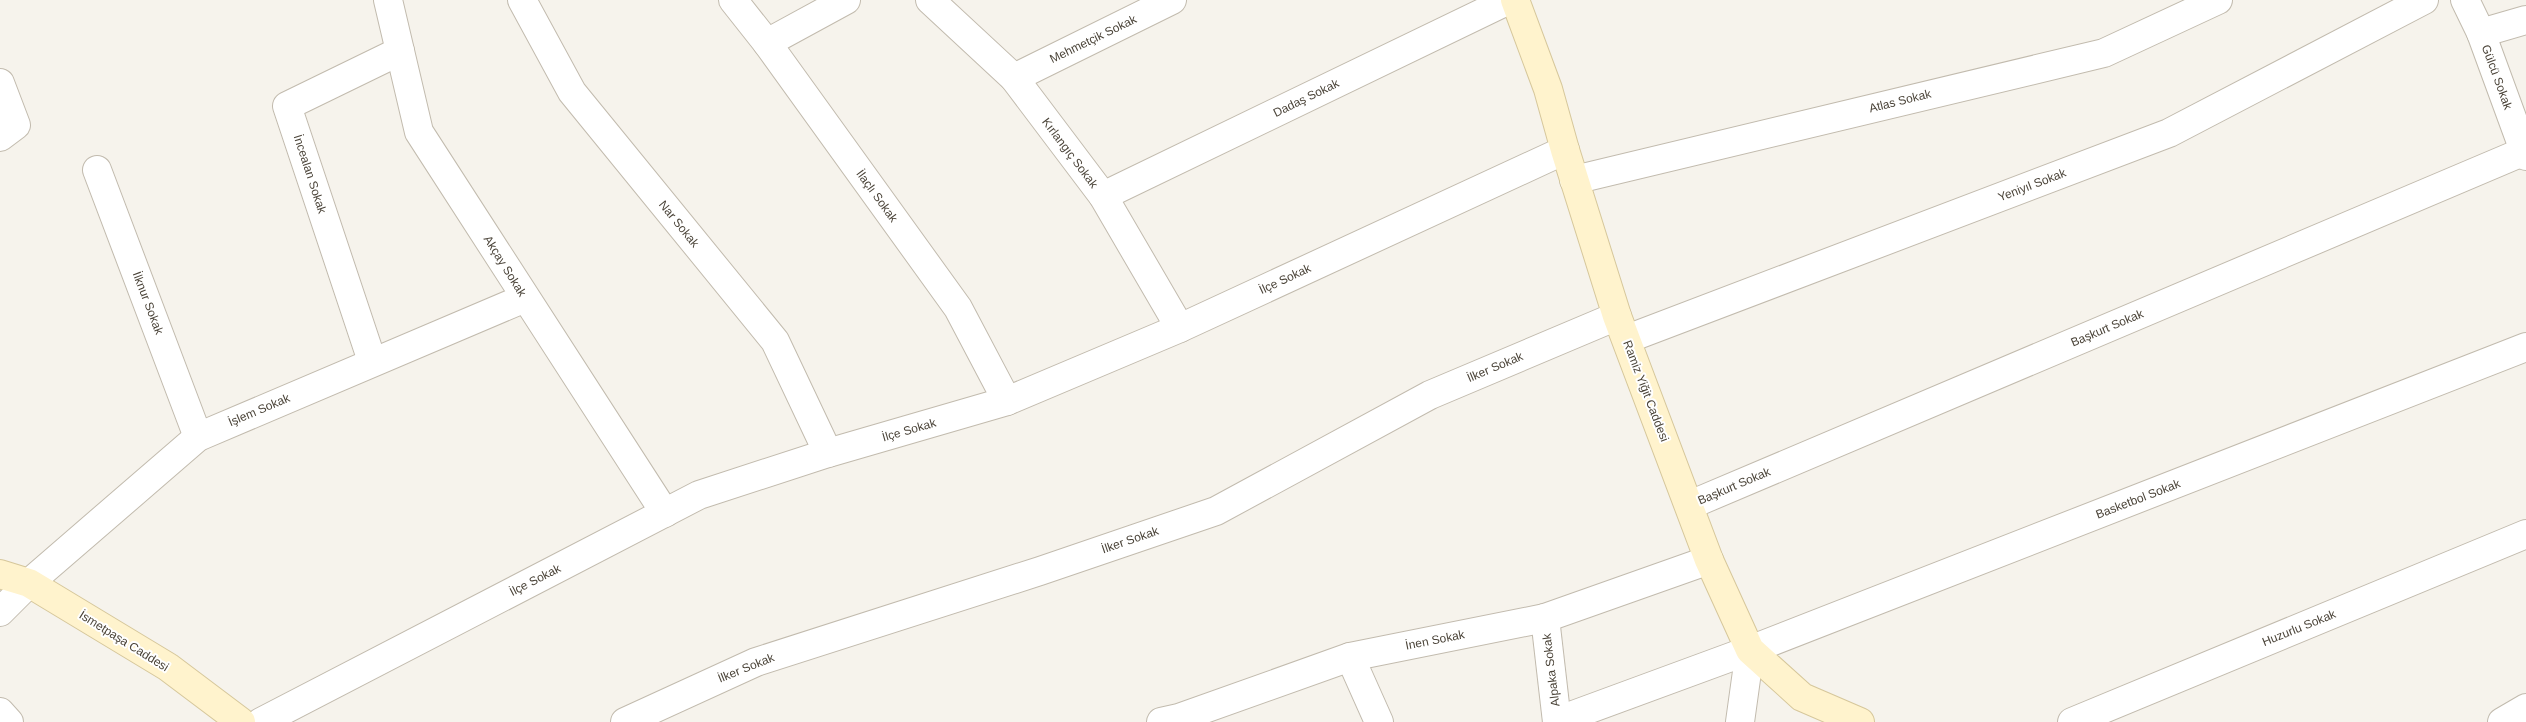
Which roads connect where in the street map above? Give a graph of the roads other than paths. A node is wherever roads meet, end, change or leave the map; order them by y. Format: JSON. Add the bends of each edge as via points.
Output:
{"nodes":[{"id":1,"x":388,"y":0,"type":"edge"},
{"id":2,"x":522,"y":0,"type":"edge"},
{"id":3,"x":733,"y":0,"type":"edge"},
{"id":4,"x":846,"y":0,"type":"edge"},
{"id":5,"x":930,"y":0,"type":"edge"},
{"id":6,"x":1172,"y":0,"type":"edge"},
{"id":7,"x":1509,"y":0,"type":"edge"},
{"id":8,"x":1515,"y":0,"type":"edge"},
{"id":9,"x":2218,"y":0,"type":"edge"},
{"id":10,"x":2424,"y":0,"type":"edge"},
{"id":11,"x":2465,"y":0,"type":"edge"},
{"id":12,"x":2526,"y":20,"type":"edge"},
{"id":13,"x":2481,"y":33,"type":"junction"},
{"id":14,"x":767,"y":43,"type":"junction"},
{"id":15,"x":400,"y":51,"type":"junction"},
{"id":16,"x":1014,"y":78,"type":"junction"},
{"id":17,"x":0,"y":83,"type":"edge"},
{"id":18,"x":8,"y":131,"type":"edge"},
{"id":19,"x":1565,"y":150,"type":"junction"},
{"id":20,"x":2525,"y":154,"type":"edge"},
{"id":21,"x":97,"y":170,"type":"dead end"},
{"id":22,"x":1574,"y":180,"type":"junction"},
{"id":23,"x":1103,"y":196,"type":"junction"},
{"id":24,"x":525,"y":298,"type":"junction"},
{"id":25,"x":1622,"y":327,"type":"junction"},
{"id":26,"x":1180,"y":328,"type":"junction"},
{"id":27,"x":2526,"y":346,"type":"edge"},
{"id":28,"x":372,"y":361,"type":"junction"},
{"id":29,"x":1007,"y":401,"type":"junction"},
{"id":30,"x":198,"y":437,"type":"junction"},
{"id":31,"x":828,"y":454,"type":"junction"},
{"id":32,"x":1690,"y":505,"type":"junction"},
{"id":33,"x":665,"y":513,"type":"junction"},
{"id":34,"x":2526,"y":534,"type":"edge"},
{"id":35,"x":1709,"y":560,"type":"junction"},
{"id":36,"x":0,"y":574,"type":"edge"},
{"id":37,"x":30,"y":583,"type":"junction"},
{"id":38,"x":0,"y":612,"type":"edge"},
{"id":39,"x":1545,"y":618,"type":"junction"},
{"id":40,"x":1750,"y":650,"type":"junction"},
{"id":41,"x":1350,"y":657,"type":"junction"},
{"id":42,"x":2526,"y":708,"type":"edge"},
{"id":43,"x":0,"y":712,"type":"edge"},
{"id":44,"x":8,"y":722,"type":"edge"},
{"id":45,"x":241,"y":722,"type":"edge"},
{"id":46,"x":261,"y":722,"type":"edge"},
{"id":47,"x":625,"y":722,"type":"edge"},
{"id":48,"x":1161,"y":722,"type":"edge"},
{"id":49,"x":1379,"y":722,"type":"edge"},
{"id":50,"x":1557,"y":722,"type":"edge"},
{"id":51,"x":1740,"y":722,"type":"edge"},
{"id":52,"x":1860,"y":722,"type":"edge"},
{"id":53,"x":2072,"y":722,"type":"edge"},
{"id":54,"x":2502,"y":722,"type":"edge"}],
"edges":[{"from":1,"to":15,"type":"street","name":"Akçay Sokak"},
{"from":2,"to":31,"type":"street","name":"Nar Sokak","via":[[572,92],[775,341]]},
{"from":3,"to":14,"type":"street","name":"İlaçlı Sokak"},
{"from":4,"to":14,"type":"street"},
{"from":5,"to":16,"type":"street","name":"Kırlangıç Sokak"},
{"from":6,"to":16,"type":"street","name":"Mehmetçik Sokak"},
{"from":7,"to":23,"type":"street","name":"Dadaş Sokak"},
{"from":8,"to":19,"type":"main road","name":"Ramiz Yiğit Caddesi","via":[[1548,90]]},
{"from":9,"to":22,"type":"street","name":"Atlas Sokak","via":[[2104,53]]},
{"from":10,"to":25,"type":"street","name":"Yeniyıl Sokak","via":[[2168,133]]},
{"from":11,"to":13,"type":"street","name":"Gülcü Sokak"},
{"from":12,"to":13,"type":"street"},
{"from":13,"to":20,"type":"street","name":"Gülcü Sokak"},
{"from":14,"to":29,"type":"street","name":"İlaçlı Sokak","via":[[958,308]]},
{"from":15,"to":24,"type":"street","name":"Akçay Sokak","via":[[419,132]]},
{"from":15,"to":28,"type":"street","name":"İncealan Sokak","via":[[287,106]]},
{"from":16,"to":23,"type":"street","name":"Kırlangıç Sokak"},
{"from":17,"to":18,"type":"street"},
{"from":19,"to":22,"type":"main road","name":"Ramiz Yiğit Caddesi"},
{"from":19,"to":26,"type":"street","name":"İlçe Sokak"},
{"from":20,"to":32,"type":"street","name":"Başkurt Sokak"},
{"from":21,"to":30,"type":"street","name":"İlknur Sokak"},
{"from":22,"to":25,"type":"main road","name":"Ramiz Yiğit Caddesi"},
{"from":23,"to":26,"type":"street","name":"Kırlangıç Sokak"},
{"from":24,"to":28,"type":"street","name":"İşlem Sokak"},
{"from":24,"to":33,"type":"street","name":"Akçay Sokak"},
{"from":25,"to":32,"type":"main road","name":"Ramiz Yiğit Caddesi"},
{"from":25,"to":47,"type":"street","name":"İlker Sokak","via":[[1430,395],[1216,510],[1040,571],[756,662]]},
{"from":26,"to":29,"type":"street","name":"İlçe Sokak"},
{"from":27,"to":40,"type":"street","name":"Basketbol Sokak"},
{"from":28,"to":30,"type":"street","name":"İşlem Sokak"},
{"from":29,"to":31,"type":"street","name":"İlçe Sokak"},
{"from":30,"to":37,"type":"street","name":"İşlem Sokak"},
{"from":31,"to":33,"type":"street","name":"İlçe Sokak","via":[[699,495]]},
{"from":32,"to":35,"type":"main road","name":"Ramiz Yiğit Caddesi"},
{"from":33,"to":46,"type":"street","name":"İlçe Sokak"},
{"from":34,"to":53,"type":"street","name":"Huzurlu Sokak"},
{"from":35,"to":39,"type":"street","name":"İnen Sokak"},
{"from":35,"to":40,"type":"main road","name":"Ramiz Yiğit Caddesi"},
{"from":36,"to":37,"type":"main road","name":"İsmetpaşa Caddesi"},
{"from":37,"to":38,"type":"street","name":"İşlem Sokak"},
{"from":37,"to":45,"type":"main road","name":"İsmetpaşa Caddesi","via":[[168,667]]},
{"from":39,"to":41,"type":"street","name":"İnen Sokak"},
{"from":39,"to":50,"type":"street","name":"Alpaka Sokak"},
{"from":40,"to":50,"type":"street","name":"Basketbol Sokak"},
{"from":40,"to":51,"type":"street"},
{"from":40,"to":52,"type":"main road","name":"Ramiz Yiğit Caddesi","via":[[1802,697]]},
{"from":41,"to":48,"type":"street","name":"İnen Sokak"},
{"from":41,"to":49,"type":"street"},
{"from":42,"to":54,"type":"street"},
{"from":43,"to":44,"type":"street"}]}
